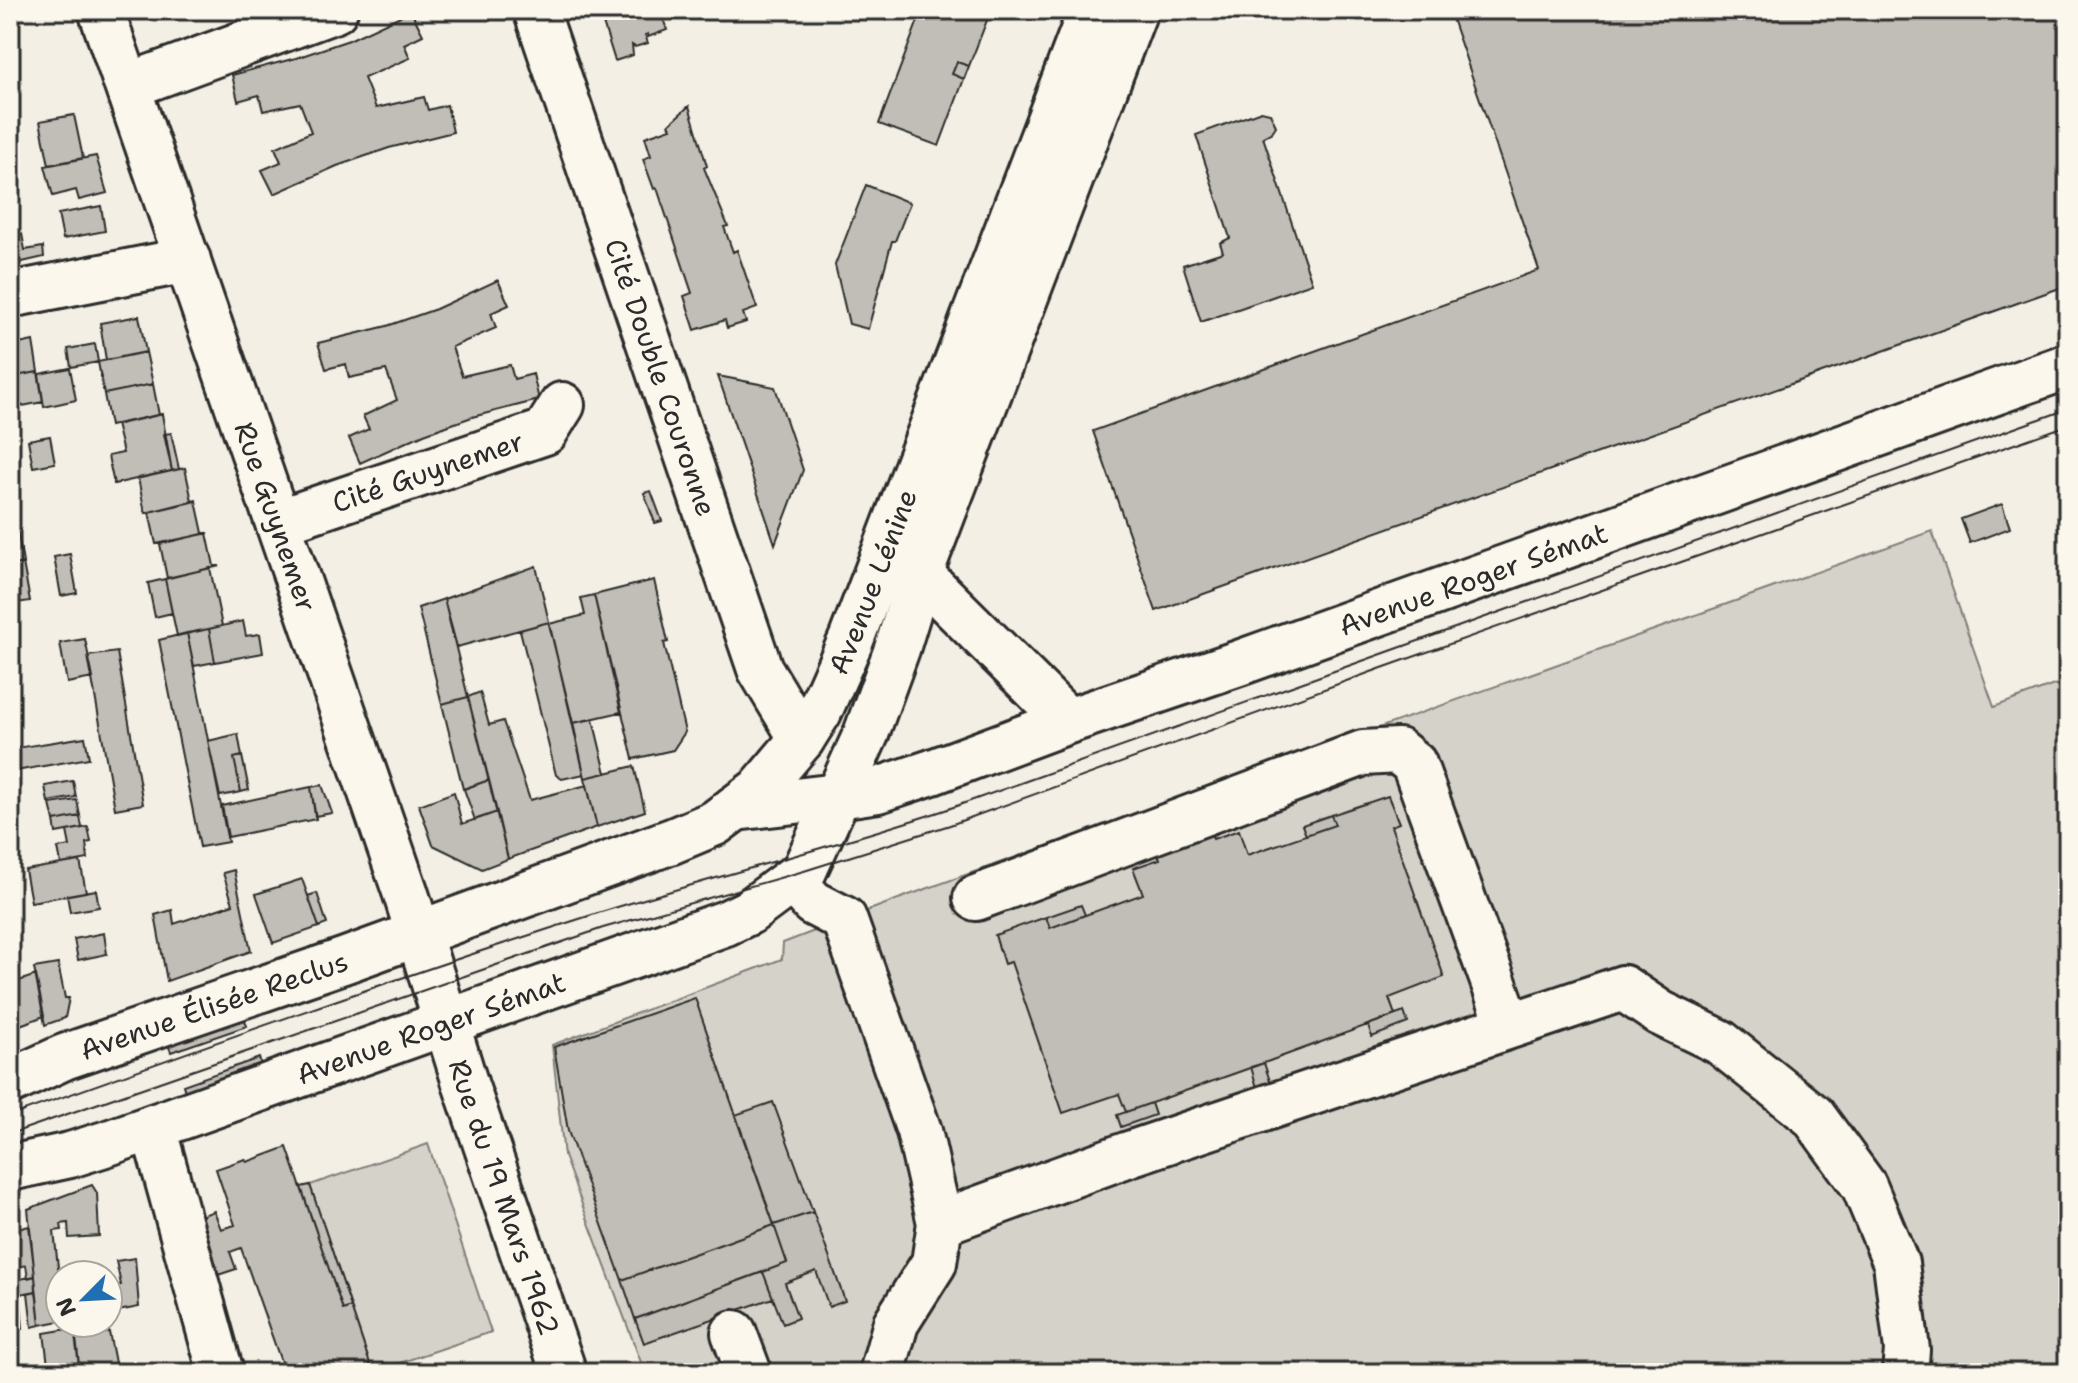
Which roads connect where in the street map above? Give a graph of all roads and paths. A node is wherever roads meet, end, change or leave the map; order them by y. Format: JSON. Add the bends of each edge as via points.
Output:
{"nodes":[{"id":1,"x":101,"y":10,"type":"edge"},
{"id":2,"x":335,"y":10,"type":"edge"},
{"id":3,"x":536,"y":10,"type":"edge"},
{"id":4,"x":1091,"y":10,"type":"edge"},
{"id":5,"x":1135,"y":10,"type":"edge"},
{"id":6,"x":128,"y":86,"type":"junction"},
{"id":7,"x":188,"y":260,"type":"junction"},
{"id":8,"x":10,"y":295,"type":"edge"},
{"id":9,"x":2068,"y":366,"type":"edge"},
{"id":10,"x":562,"y":405,"type":"dead end"},
{"id":11,"x":278,"y":522,"type":"junction"},
{"id":12,"x":920,"y":574,"type":"junction"},
{"id":13,"x":1068,"y":721,"type":"junction"},
{"id":14,"x":802,"y":739,"type":"junction"},
{"id":15,"x":858,"y":793,"type":"junction"},
{"id":16,"x":735,"y":808,"type":"junction"},
{"id":17,"x":793,"y":881,"type":"junction"},
{"id":18,"x":976,"y":898,"type":"dead end"},
{"id":19,"x":418,"y":933,"type":"junction"},
{"id":20,"x":446,"y":1023,"type":"junction"},
{"id":21,"x":1509,"y":1025,"type":"junction"},
{"id":22,"x":10,"y":1082,"type":"edge"},
{"id":23,"x":153,"y":1127,"type":"junction"},
{"id":24,"x":10,"y":1168,"type":"edge"},
{"id":25,"x":940,"y":1223,"type":"junction"},
{"id":26,"x":221,"y":1373,"type":"edge"},
{"id":27,"x":564,"y":1373,"type":"edge"},
{"id":28,"x":882,"y":1373,"type":"edge"},
{"id":29,"x":1905,"y":1373,"type":"edge"}],
"edges":[{"from":1,"to":6,"type":"main road","name":"Rue Guynemer"},
{"from":2,"to":6,"type":"main road"},
{"from":3,"to":14,"type":"main road","name":"Cité Double Couronne","via":[[760,669]]},
{"from":4,"to":14,"type":"main road","name":"Avenue Lénine","via":[[851,640]]},
{"from":5,"to":12,"type":"main road","name":"Avenue Lénine"},
{"from":6,"to":7,"type":"main road","name":"Rue Guynemer"},
{"from":7,"to":8,"type":"main road"},
{"from":7,"to":11,"type":"main road","name":"Rue Guynemer"},
{"from":9,"to":13,"type":"main road","name":"Avenue Roger Sémat"},
{"from":10,"to":11,"type":"main road","name":"Cité Guynemer","via":[[545,432]]},
{"from":11,"to":19,"type":"main road","name":"Rue Guynemer"},
{"from":12,"to":13,"type":"main road"},
{"from":12,"to":15,"type":"main road","name":"Avenue Lénine","via":[[866,734]]},
{"from":13,"to":15,"type":"main road","name":"Avenue Roger Sémat"},
{"from":14,"to":16,"type":"main road","name":"Avenue Lénine","via":[[759,790]]},
{"from":15,"to":16,"type":"main road"},
{"from":15,"to":17,"type":"main road","name":"Avenue Roger Sémat"},
{"from":16,"to":19,"type":"main road","name":"Avenue Lénine","via":[[715,823],[672,841]]},
{"from":17,"to":20,"type":"main road","name":"Avenue Roger Sémat","via":[[726,923]]},
{"from":17,"to":25,"type":"main road","via":[[813,903],[844,919],[919,1131]]},
{"from":18,"to":21,"type":"main road","via":[[1363,753],[1398,751],[1414,764]]},
{"from":19,"to":20,"type":"main road","name":"Rue Guynemer"},
{"from":19,"to":22,"type":"main road","name":"Avenue Élisée Reclus","via":[[64,1057]]},
{"from":20,"to":23,"type":"main road","name":"Avenue Roger Sémat"},
{"from":20,"to":27,"type":"main road","name":"Rue du 19 Mars 1962"},
{"from":21,"to":25,"type":"main road"},
{"from":21,"to":29,"type":"main road","via":[[1623,988],[1720,1042],[1813,1116],[1864,1186],[1896,1263]]},
{"from":23,"to":24,"type":"main road","name":"Avenue Roger Sémat","via":[[70,1155]]},
{"from":23,"to":26,"type":"main road"},
{"from":25,"to":28,"type":"main road","via":[[934,1263],[896,1323]]}]}
